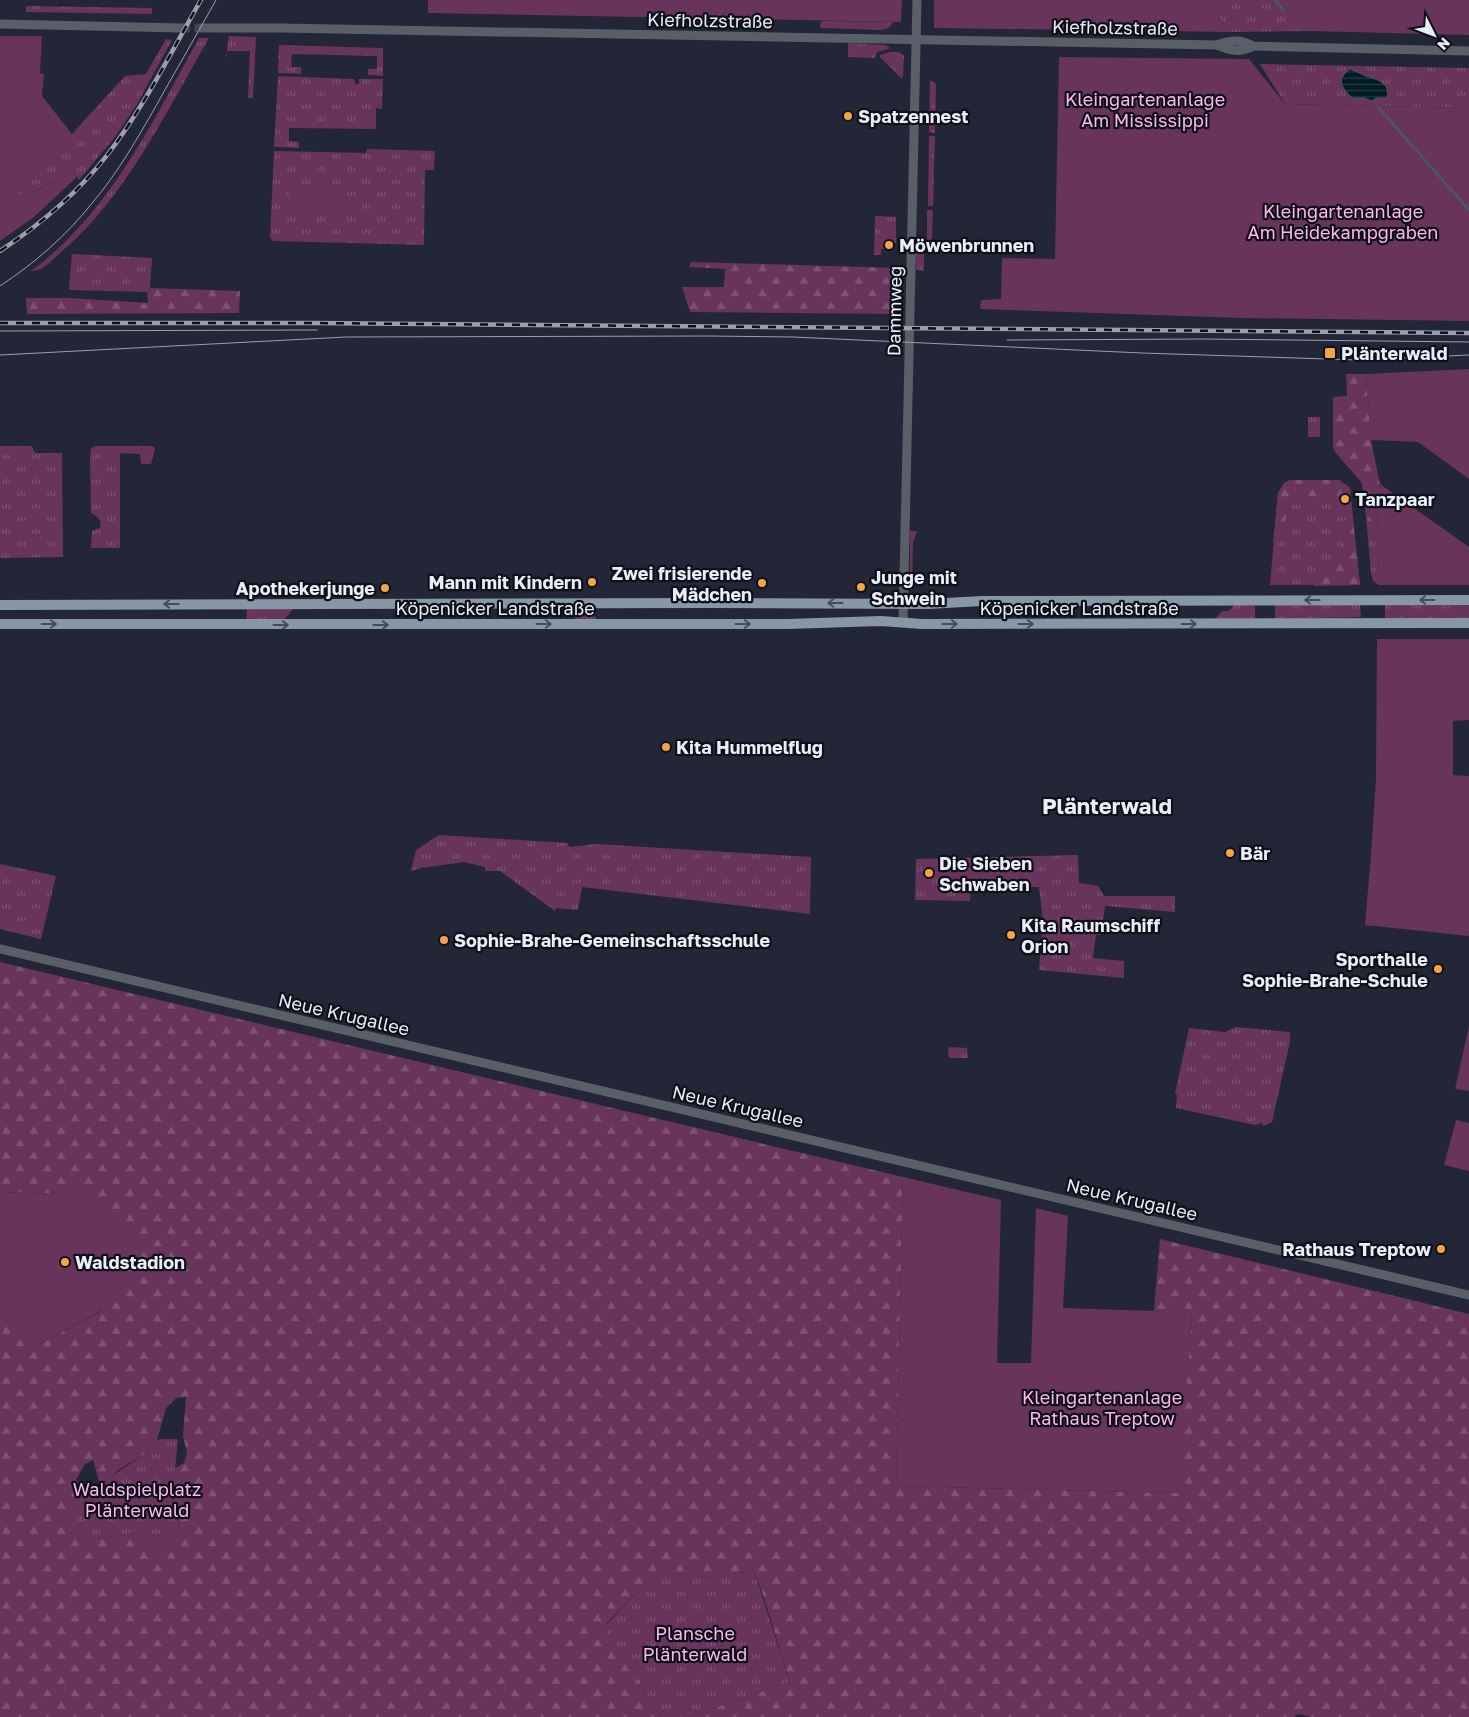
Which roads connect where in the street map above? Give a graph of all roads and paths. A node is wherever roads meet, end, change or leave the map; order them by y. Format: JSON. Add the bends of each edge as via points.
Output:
{"nodes":[{"id":1,"x":917,"y":0,"type":"edge"},
{"id":2,"x":0,"y":24,"type":"edge"},
{"id":3,"x":180,"y":28,"type":"tunnel mouth"},
{"id":4,"x":203,"y":28,"type":"tunnel mouth"},
{"id":5,"x":916,"y":40,"type":"junction"},
{"id":6,"x":1469,"y":51,"type":"edge"},
{"id":7,"x":1469,"y":600,"type":"edge"},
{"id":8,"x":903,"y":603,"type":"junction"},
{"id":9,"x":0,"y":605,"type":"edge"},
{"id":10,"x":903,"y":623,"type":"junction"},
{"id":11,"x":1469,"y":623,"type":"edge"},
{"id":12,"x":0,"y":624,"type":"edge"},
{"id":13,"x":0,"y":949,"type":"edge"},
{"id":14,"x":1469,"y":1295,"type":"edge"}],
"edges":[{"from":1,"to":5,"type":"street","name":"Dammweg"},
{"from":2,"to":3,"type":"street"},
{"from":4,"to":5,"type":"street","name":"Kiefholzstraße"},
{"from":5,"to":6,"type":"street","name":"Kiefholzstraße","via":[[1217,45],[1245,41],[1253,46]]},
{"from":5,"to":8,"type":"street","name":"Dammweg"},
{"from":7,"to":8,"type":"main road","name":"Köpenicker Landstraße","one_way":true},
{"from":8,"to":9,"type":"main road","name":"Köpenicker Landstraße","one_way":true},
{"from":8,"to":10,"type":"street","name":"Dammweg"},
{"from":10,"to":11,"type":"main road","name":"Köpenicker Landstraße","one_way":true},
{"from":12,"to":10,"type":"main road","name":"Köpenicker Landstraße","one_way":true},
{"from":13,"to":14,"type":"street","name":"Neue Krugallee"}]}
